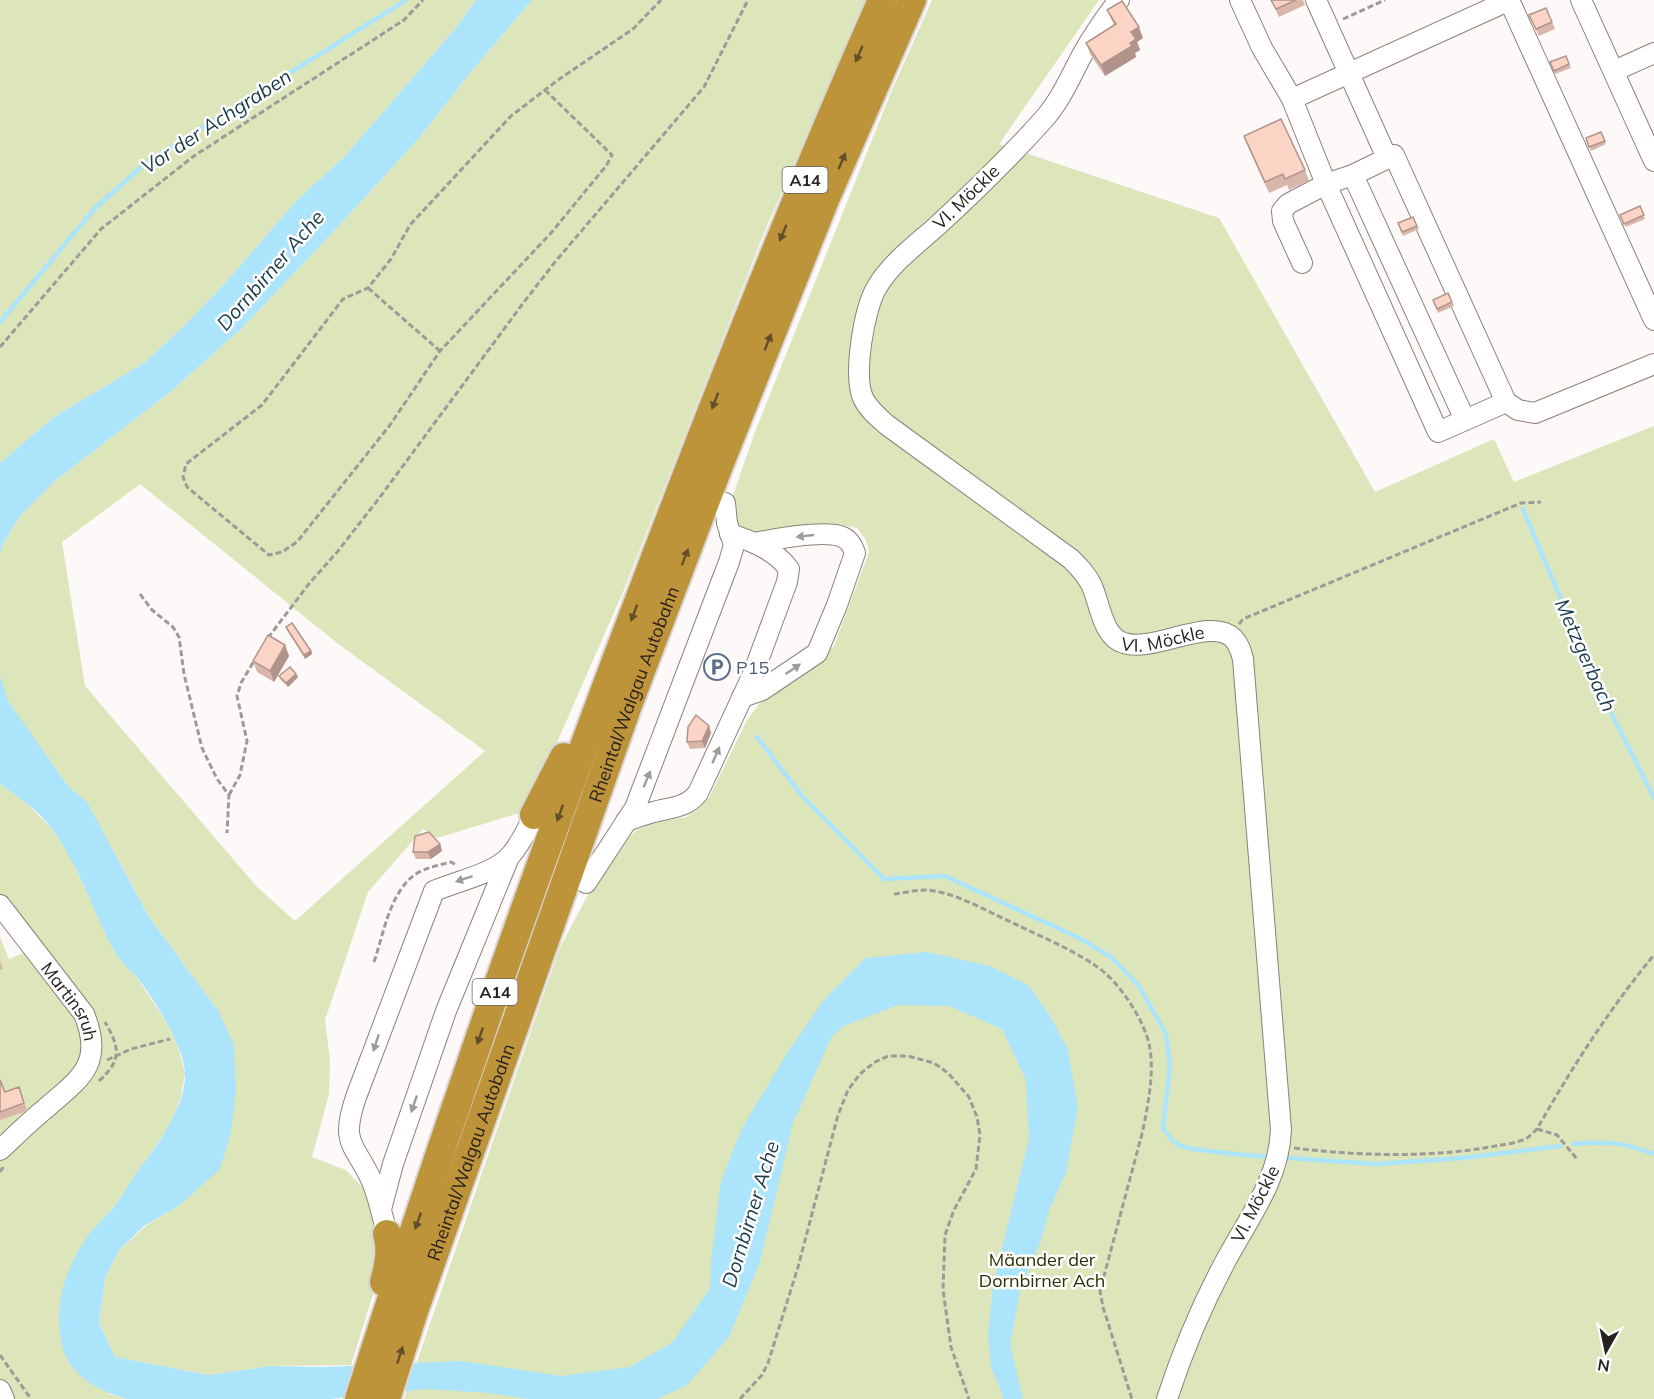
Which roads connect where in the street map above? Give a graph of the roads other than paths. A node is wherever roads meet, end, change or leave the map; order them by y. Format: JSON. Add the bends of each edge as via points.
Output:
{"nodes":[{"id":1,"x":882,"y":0,"type":"edge"},
{"id":2,"x":912,"y":0,"type":"edge"},
{"id":3,"x":1119,"y":0,"type":"edge"},
{"id":4,"x":1240,"y":0,"type":"edge"},
{"id":5,"x":1316,"y":0,"type":"edge"},
{"id":6,"x":1510,"y":0,"type":"edge"},
{"id":7,"x":1581,"y":0,"type":"edge"},
{"id":8,"x":1654,"y":53,"type":"edge"},
{"id":9,"x":1614,"y":71,"type":"junction"},
{"id":10,"x":1350,"y":73,"type":"junction"},
{"id":11,"x":1292,"y":99,"type":"junction"},
{"id":12,"x":1387,"y":158,"type":"junction"},
{"id":13,"x":1654,"y":161,"type":"edge"},
{"id":14,"x":1353,"y":175,"type":"junction"},
{"id":15,"x":1326,"y":184,"type":"junction"},
{"id":16,"x":1302,"y":263,"type":"dead end"},
{"id":17,"x":1654,"y":320,"type":"edge"},
{"id":18,"x":1654,"y":364,"type":"edge"},
{"id":19,"x":747,"y":396,"type":"junction"},
{"id":20,"x":1506,"y":402,"type":"junction"},
{"id":21,"x":1465,"y":420,"type":"junction"},
{"id":22,"x":725,"y":503,"type":"joint"},
{"id":23,"x":730,"y":534,"type":"junction"},
{"id":24,"x":755,"y":543,"type":"junction"},
{"id":25,"x":609,"y":679,"type":"junction"},
{"id":26,"x":742,"y":697,"type":"junction"},
{"id":27,"x":534,"y":815,"type":"joint"},
{"id":28,"x":626,"y":821,"type":"junction"},
{"id":29,"x":510,"y":857,"type":"junction"},
{"id":30,"x":586,"y":884,"type":"joint"},
{"id":31,"x":0,"y":905,"type":"edge"},
{"id":32,"x":521,"y":1006,"type":"junction"},
{"id":33,"x":0,"y":1150,"type":"edge"},
{"id":34,"x":384,"y":1222,"type":"junction"},
{"id":35,"x":393,"y":1308,"type":"junction"},
{"id":36,"x":0,"y":1389,"type":"edge"},
{"id":37,"x":4,"y":1399,"type":"edge"},
{"id":38,"x":359,"y":1399,"type":"edge"},
{"id":39,"x":386,"y":1399,"type":"edge"},
{"id":40,"x":1167,"y":1399,"type":"edge"}],
"edges":[{"from":1,"to":25,"type":"highway","name":"Rheintal/Walgau Autobahn","number":"A14","one_way":true,"via":[[748,318]]},
{"from":19,"to":2,"type":"highway","name":"Rheintal/Walgau Autobahn","number":"A14","one_way":true,"via":[[824,202]]},
{"from":3,"to":40,"type":"street","name":"VI. Möckle","via":[[1045,118],[877,287],[866,314],[860,386],[869,408],[887,425],[1084,571],[1112,636],[1124,643],[1144,645],[1208,631],[1231,636],[1243,659],[1281,1147],[1271,1180],[1218,1275],[1189,1339]]},
{"from":4,"to":11,"type":"street"},
{"from":5,"to":10,"type":"street"},
{"from":6,"to":10,"type":"street"},
{"from":6,"to":17,"type":"street"},
{"from":7,"to":9,"type":"street"},
{"from":8,"to":9,"type":"street"},
{"from":9,"to":13,"type":"street"},
{"from":10,"to":11,"type":"street"},
{"from":10,"to":12,"type":"street"},
{"from":11,"to":15,"type":"street"},
{"from":12,"to":14,"type":"street"},
{"from":12,"to":20,"type":"street","via":[[1394,155]]},
{"from":14,"to":15,"type":"street"},
{"from":14,"to":21,"type":"street"},
{"from":15,"to":16,"type":"street","via":[[1282,211]]},
{"from":15,"to":21,"type":"street","via":[[1438,432]]},
{"from":18,"to":20,"type":"street","via":[[1535,413],[1518,410]]},
{"from":19,"to":22,"type":"highway","via":[[744,435]]},
{"from":32,"to":19,"type":"highway","name":"Rheintal/Walgau Autobahn","number":"A14","one_way":true,"via":[[628,705]]},
{"from":20,"to":21,"type":"street"},
{"from":22,"to":23,"type":"street"},
{"from":23,"to":24,"type":"street"},
{"from":28,"to":23,"type":"street","one_way":true,"via":[[651,769],[729,562],[735,545]]},
{"from":24,"to":26,"type":"street","via":[[789,569]]},
{"from":26,"to":24,"type":"street","one_way":true,"via":[[762,690],[817,653],[855,553],[851,543],[840,536],[815,535]]},
{"from":25,"to":27,"type":"highway","via":[[591,693],[578,728]]},
{"from":25,"to":35,"type":"highway","name":"Rheintal/Walgau Autobahn","number":"A14","one_way":true,"via":[[493,997]]},
{"from":28,"to":26,"type":"street","one_way":true,"via":[[691,802],[699,793]]},
{"from":27,"to":29,"type":"street"},
{"from":28,"to":30,"type":"street"},
{"from":29,"to":34,"type":"street","one_way":true,"via":[[446,1011],[393,1164]]},
{"from":29,"to":34,"type":"street","one_way":true,"via":[[485,873],[434,891],[350,1114],[350,1144],[373,1184]]},
{"from":30,"to":32,"type":"highway"},
{"from":31,"to":33,"type":"street","name":"Martinsruh","via":[[84,1014],[91,1044],[90,1060],[81,1078]]},
{"from":32,"to":35,"type":"highway","name":"Rheintal/Walgau Autobahn","number":"A14"},
{"from":34,"to":35,"type":"highway","via":[[390,1242]]},
{"from":35,"to":38,"type":"highway","via":[[371,1328],[378,1341]]},
{"from":39,"to":35,"type":"highway","name":"Rheintal/Walgau Autobahn","number":"A14","one_way":true},
{"from":36,"to":37,"type":"street"}]}
